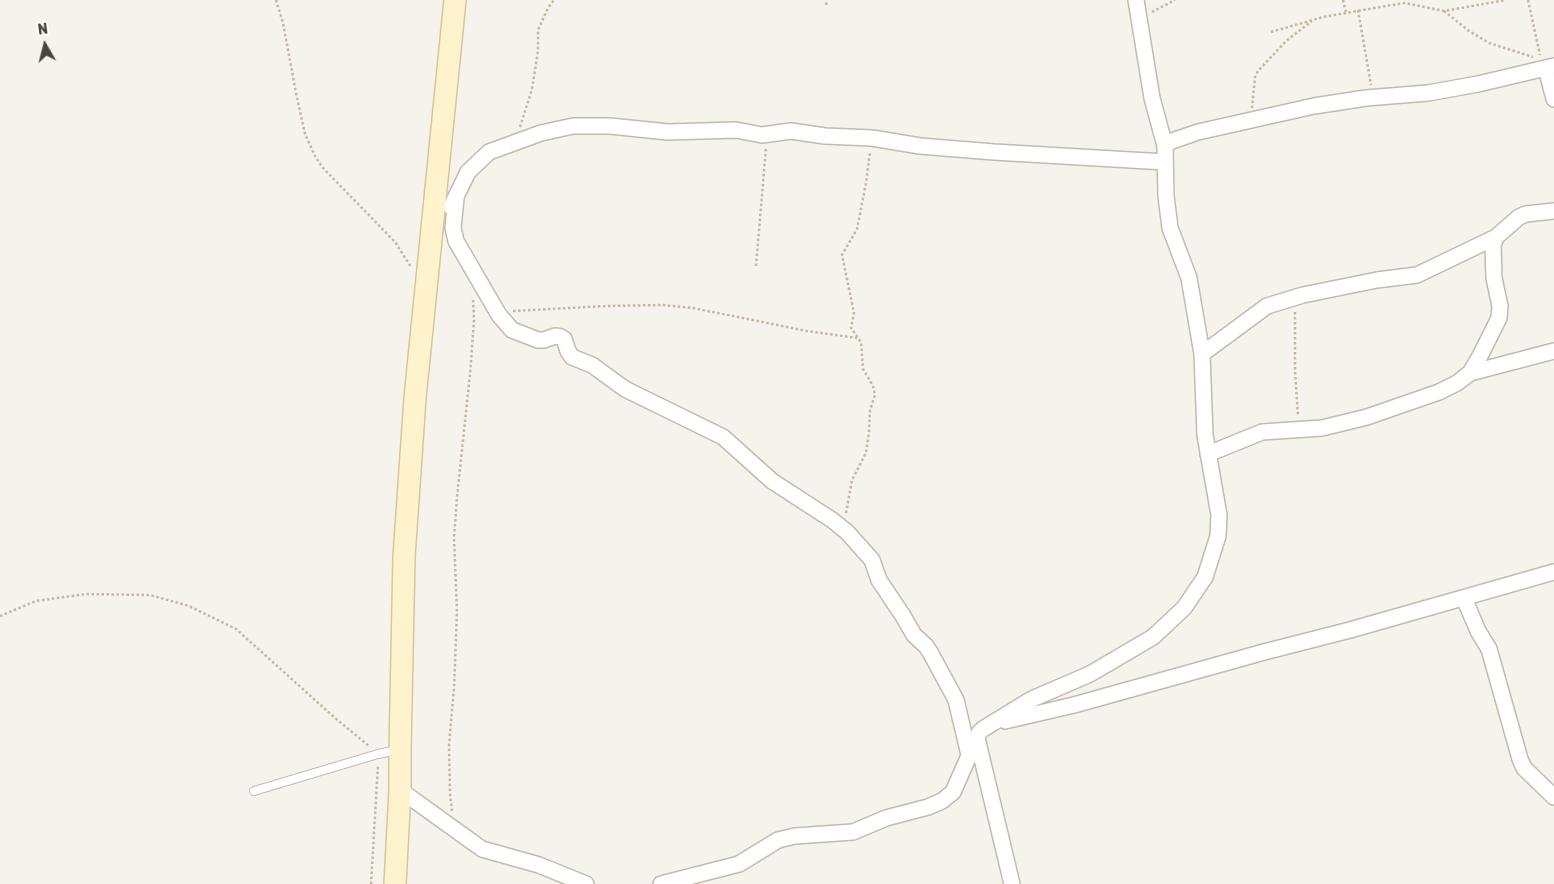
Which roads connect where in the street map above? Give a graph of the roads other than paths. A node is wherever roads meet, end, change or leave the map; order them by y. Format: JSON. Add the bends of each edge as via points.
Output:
{"nodes":[{"id":1,"x":454,"y":0,"type":"edge"},
{"id":2,"x":1136,"y":0,"type":"edge"},
{"id":3,"x":1550,"y":67,"type":"edge"},
{"id":4,"x":1554,"y":99,"type":"edge"},
{"id":5,"x":1165,"y":154,"type":"junction"},
{"id":6,"x":456,"y":198,"type":"junction"},
{"id":7,"x":1554,"y":211,"type":"edge"},
{"id":8,"x":1496,"y":237,"type":"junction"},
{"id":9,"x":431,"y":238,"type":"junction"},
{"id":10,"x":1554,"y":351,"type":"edge"},
{"id":11,"x":1202,"y":354,"type":"junction"},
{"id":12,"x":1470,"y":373,"type":"junction"},
{"id":13,"x":1208,"y":454,"type":"junction"},
{"id":14,"x":1554,"y":572,"type":"edge"},
{"id":15,"x":1464,"y":598,"type":"junction"},
{"id":16,"x":990,"y":724,"type":"junction"},
{"id":17,"x":977,"y":738,"type":"junction"},
{"id":18,"x":400,"y":750,"type":"junction"},
{"id":19,"x":969,"y":755,"type":"junction"},
{"id":20,"x":400,"y":790,"type":"junction"},
{"id":21,"x":254,"y":791,"type":"dead end"},
{"id":22,"x":1554,"y":797,"type":"edge"},
{"id":23,"x":395,"y":884,"type":"edge"},
{"id":24,"x":586,"y":884,"type":"edge"},
{"id":25,"x":661,"y":884,"type":"edge"},
{"id":26,"x":1012,"y":884,"type":"edge"}],
"edges":[{"from":1,"to":9,"type":"street"},
{"from":2,"to":5,"type":"street"},
{"from":3,"to":4,"type":"street"},
{"from":3,"to":5,"type":"street","via":[[1428,93],[1314,106],[1245,121],[1172,141]]},
{"from":5,"to":6,"type":"street","via":[[994,152],[791,131],[767,134],[736,130],[668,132],[573,126],[489,152],[468,172]]},
{"from":5,"to":11,"type":"street","via":[[1170,228],[1188,278]]},
{"from":6,"to":9,"type":"street"},
{"from":6,"to":19,"type":"street","via":[[453,228],[456,241],[496,312],[512,330],[538,340],[562,337],[572,357],[592,365],[625,389],[724,437],[772,481],[832,520],[872,560],[879,580],[914,635],[930,652],[956,700]]},
{"from":7,"to":8,"type":"street","via":[[1526,214]]},
{"from":8,"to":11,"type":"street","via":[[1417,275],[1303,295],[1267,306]]},
{"from":8,"to":12,"type":"street","via":[[1494,278],[1500,313]]},
{"from":9,"to":18,"type":"street","via":[[404,557]]},
{"from":10,"to":12,"type":"street"},
{"from":11,"to":13,"type":"street"},
{"from":12,"to":13,"type":"street","via":[[1439,392],[1367,417],[1322,428],[1262,432]]},
{"from":13,"to":16,"type":"street","via":[[1219,515],[1218,536],[1205,577],[1184,608],[1140,646]]},
{"from":14,"to":15,"type":"street"},
{"from":15,"to":16,"type":"street","via":[[1074,705]]},
{"from":15,"to":22,"type":"street","via":[[1489,649],[1524,768]]},
{"from":16,"to":17,"type":"street"},
{"from":17,"to":19,"type":"street"},
{"from":17,"to":26,"type":"street"},
{"from":18,"to":20,"type":"street"},
{"from":18,"to":21,"type":"lane"},
{"from":19,"to":25,"type":"street","via":[[953,792],[928,807],[886,818],[853,832],[778,840],[739,864]]},
{"from":20,"to":23,"type":"street"},
{"from":20,"to":24,"type":"street","via":[[482,849],[538,865]]}]}
